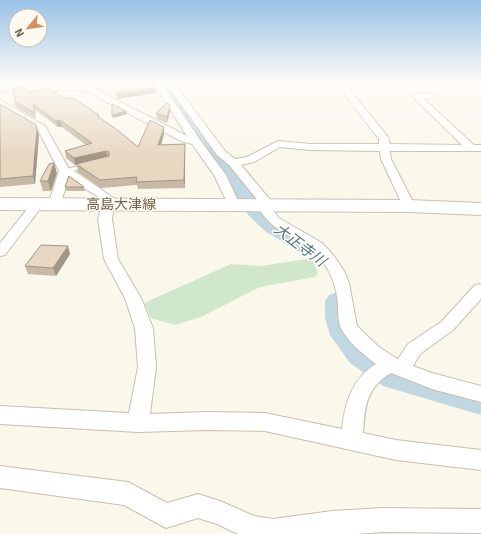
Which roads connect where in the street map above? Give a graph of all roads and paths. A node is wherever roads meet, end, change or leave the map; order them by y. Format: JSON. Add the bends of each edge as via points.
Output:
{"nodes":[{"id":1,"x":7,"y":107,"type":"edge"},
{"id":2,"x":120,"y":107,"type":"edge"},
{"id":3,"x":173,"y":107,"type":"edge"},
{"id":4,"x":187,"y":107,"type":"edge"},
{"id":5,"x":359,"y":107,"type":"edge"},
{"id":6,"x":429,"y":107,"type":"edge"},
{"id":7,"x":196,"y":142,"type":"junction"},
{"id":8,"x":386,"y":148,"type":"junction"},
{"id":9,"x":476,"y":148,"type":"edge"},
{"id":10,"x":233,"y":163,"type":"junction"},
{"id":11,"x":96,"y":164,"type":"edge"},
{"id":12,"x":65,"y":171,"type":"junction"},
{"id":13,"x":0,"y":204,"type":"edge"},
{"id":14,"x":109,"y":204,"type":"junction"},
{"id":15,"x":45,"y":205,"type":"junction"},
{"id":16,"x":253,"y":205,"type":"junction"},
{"id":17,"x":409,"y":206,"type":"junction"},
{"id":18,"x":481,"y":209,"type":"edge"},
{"id":19,"x":0,"y":252,"type":"edge"},
{"id":20,"x":481,"y":289,"type":"edge"},
{"id":21,"x":389,"y":368,"type":"junction"},
{"id":22,"x":481,"y":394,"type":"edge"},
{"id":23,"x":0,"y":414,"type":"edge"},
{"id":24,"x":138,"y":423,"type":"junction"},
{"id":25,"x":351,"y":441,"type":"junction"},
{"id":26,"x":481,"y":460,"type":"edge"},
{"id":27,"x":0,"y":477,"type":"edge"},
{"id":28,"x":481,"y":521,"type":"edge"}],
"edges":[{"from":1,"to":12,"type":"street","via":[[42,128]]},
{"from":2,"to":7,"type":"street","via":[[184,139]]},
{"from":3,"to":7,"type":"street"},
{"from":4,"to":10,"type":"street","via":[[221,153]]},
{"from":5,"to":8,"type":"street","via":[[384,139]]},
{"from":6,"to":9,"type":"street"},
{"from":7,"to":16,"type":"street","via":[[220,175]]},
{"from":8,"to":9,"type":"street"},
{"from":8,"to":10,"type":"street","via":[[278,144],[250,160]]},
{"from":8,"to":17,"type":"street","via":[[386,158]]},
{"from":10,"to":16,"type":"street"},
{"from":11,"to":12,"type":"lane"},
{"from":12,"to":14,"type":"street","via":[[109,199]]},
{"from":12,"to":15,"type":"street"},
{"from":13,"to":15,"type":"main road","name":"高島大津線"},
{"from":14,"to":15,"type":"main road","name":"高島大津線"},
{"from":14,"to":16,"type":"main road","name":"高島大津線"},
{"from":14,"to":24,"type":"street","via":[[105,219],[111,259],[133,298],[144,328],[147,367]]},
{"from":15,"to":19,"type":"street"},
{"from":16,"to":17,"type":"main road","name":"高島大津線"},
{"from":16,"to":21,"type":"street","via":[[283,228],[310,242],[334,265],[340,274],[344,289],[348,324],[366,348]]},
{"from":17,"to":18,"type":"main road","name":"高島大津線"},
{"from":20,"to":21,"type":"street","via":[[447,326]]},
{"from":21,"to":22,"type":"street"},
{"from":21,"to":25,"type":"street","via":[[364,385],[358,398]]},
{"from":23,"to":24,"type":"street"},
{"from":24,"to":25,"type":"street","via":[[265,422]]},
{"from":25,"to":26,"type":"street","via":[[396,450]]},
{"from":27,"to":28,"type":"street","via":[[128,494],[166,516],[198,506],[253,528],[273,532],[332,523],[383,520]]}]}
